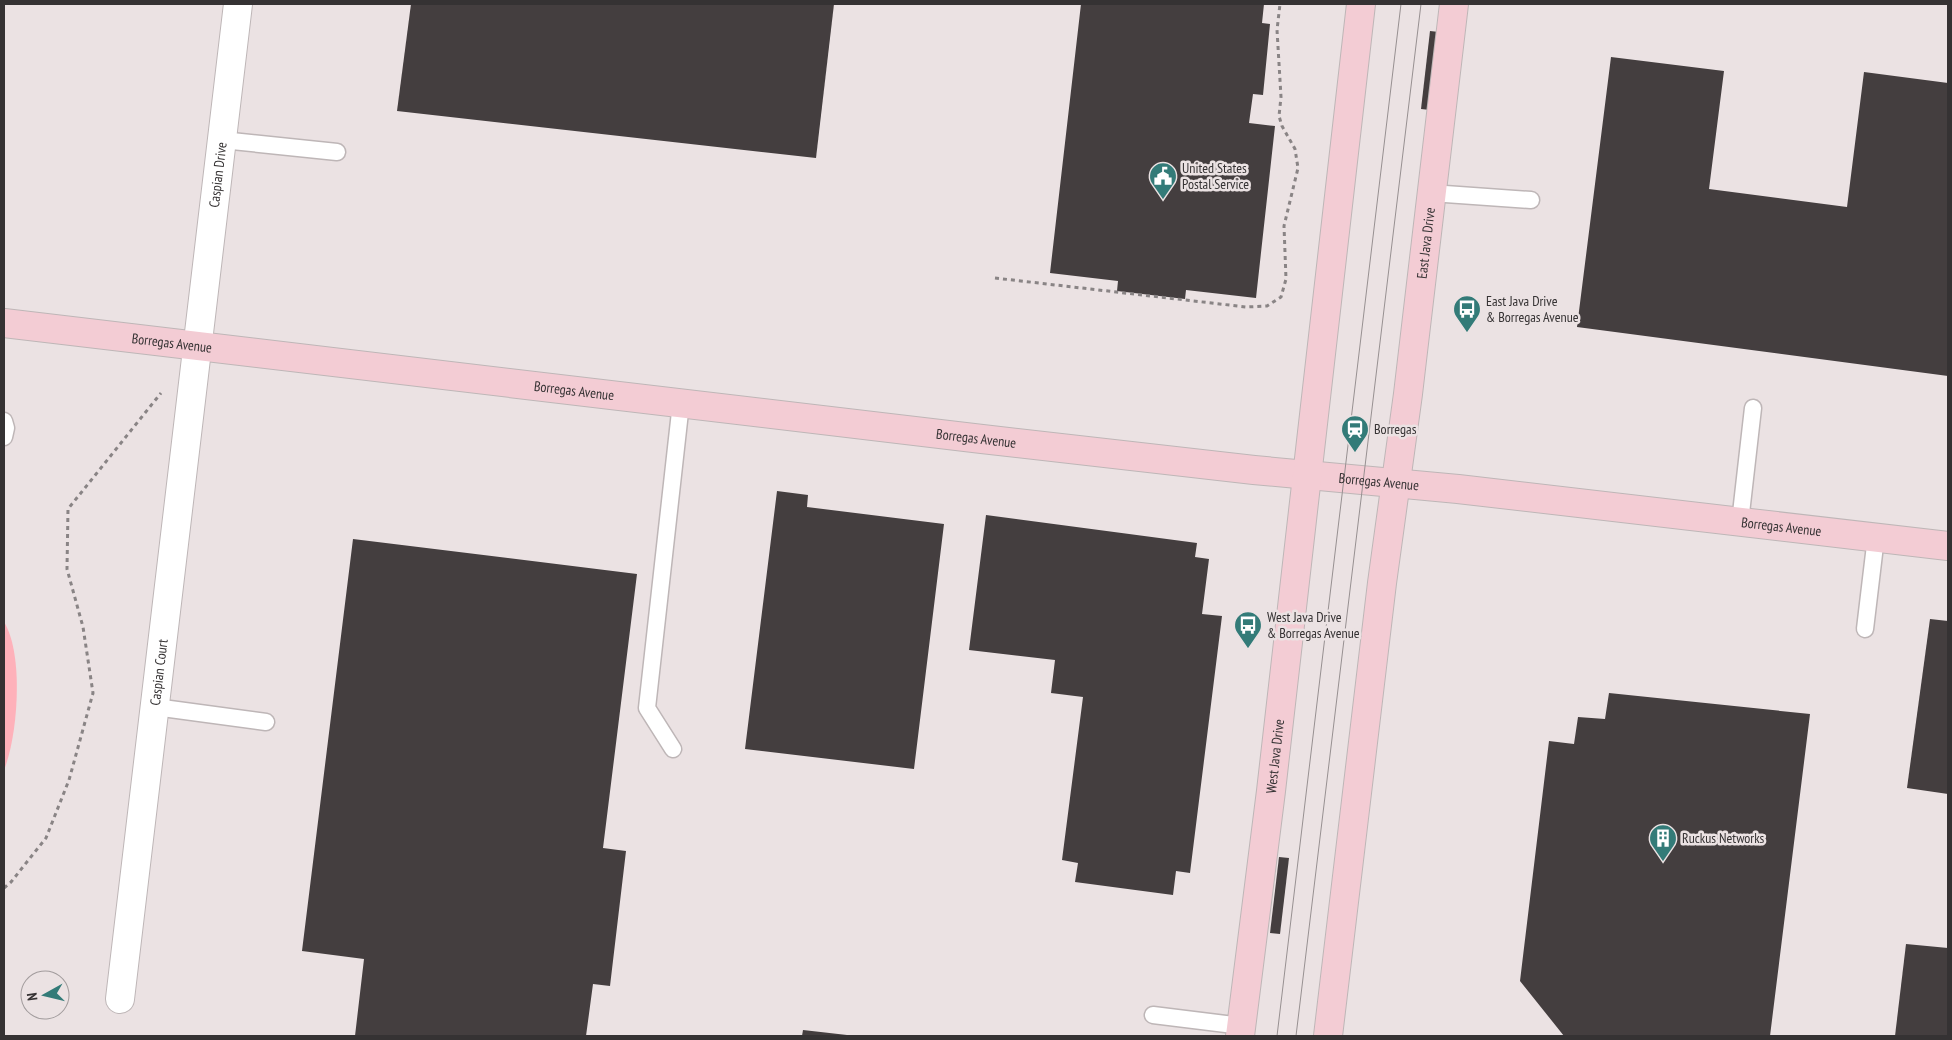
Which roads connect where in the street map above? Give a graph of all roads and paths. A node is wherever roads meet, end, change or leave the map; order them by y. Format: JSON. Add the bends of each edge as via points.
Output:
{"nodes":[{"id":1,"x":238,"y":4,"type":"edge"},
{"id":2,"x":1280,"y":4,"type":"edge"},
{"id":3,"x":1361,"y":4,"type":"edge"},
{"id":4,"x":1454,"y":4,"type":"edge"},
{"id":5,"x":222,"y":140,"type":"junction"},
{"id":6,"x":337,"y":152,"type":"dead end"},
{"id":7,"x":1431,"y":193,"type":"junction"},
{"id":8,"x":1531,"y":200,"type":"dead end"},
{"id":9,"x":996,"y":278,"type":"dead end"},
{"id":10,"x":4,"y":323,"type":"edge"},
{"id":11,"x":199,"y":346,"type":"junction"},
{"id":12,"x":162,"y":392,"type":"dead end"},
{"id":13,"x":681,"y":403,"type":"junction"},
{"id":14,"x":1753,"y":408,"type":"dead end"},
{"id":15,"x":4,"y":421,"type":"edge"},
{"id":16,"x":4,"y":437,"type":"edge"},
{"id":17,"x":1307,"y":475,"type":"junction"},
{"id":18,"x":1396,"y":483,"type":"junction"},
{"id":19,"x":1740,"y":522,"type":"junction"},
{"id":20,"x":1876,"y":537,"type":"junction"},
{"id":21,"x":1948,"y":546,"type":"edge"},
{"id":22,"x":1865,"y":629,"type":"dead end"},
{"id":23,"x":155,"y":707,"type":"junction"},
{"id":24,"x":266,"y":722,"type":"dead end"},
{"id":25,"x":673,"y":749,"type":"dead end"},
{"id":26,"x":4,"y":888,"type":"edge"},
{"id":27,"x":120,"y":999,"type":"dead end"},
{"id":28,"x":1153,"y":1015,"type":"dead end"},
{"id":29,"x":1241,"y":1031,"type":"edge"},
{"id":30,"x":1328,"y":1036,"type":"edge"}],
"edges":[{"from":1,"to":5,"type":"street","name":"Caspian Drive"},
{"from":2,"to":9,"type":"path","via":[[1277,30],[1279,116],[1298,158],[1284,226],[1286,279],[1282,297],[1268,306],[1246,307]]},
{"from":3,"to":17,"type":"main road"},
{"from":4,"to":7,"type":"main road","name":"East Java Drive"},
{"from":5,"to":6,"type":"lane"},
{"from":5,"to":11,"type":"street","name":"Caspian Drive"},
{"from":7,"to":8,"type":"lane"},
{"from":7,"to":18,"type":"main road","name":"East Java Drive"},
{"from":10,"to":11,"type":"main road","name":"Borregas Avenue"},
{"from":11,"to":13,"type":"main road","name":"Borregas Avenue"},
{"from":11,"to":23,"type":"street","name":"Caspian Court"},
{"from":12,"to":26,"type":"path","via":[[68,509],[67,569],[83,627],[93,693],[70,780],[46,838]]},
{"from":13,"to":17,"type":"main road","name":"Borregas Avenue"},
{"from":13,"to":25,"type":"lane","via":[[647,708]]},
{"from":14,"to":19,"type":"lane"},
{"from":15,"to":16,"type":"lane"},
{"from":17,"to":18,"type":"main road","name":"Borregas Avenue"},
{"from":17,"to":29,"type":"main road","name":"West Java Drive"},
{"from":18,"to":19,"type":"main road","name":"Borregas Avenue"},
{"from":18,"to":30,"type":"main road"},
{"from":19,"to":20,"type":"main road","name":"Borregas Avenue"},
{"from":20,"to":21,"type":"main road","name":"Borregas Avenue"},
{"from":20,"to":22,"type":"lane"},
{"from":23,"to":24,"type":"lane"},
{"from":23,"to":27,"type":"street","name":"Caspian Court"},
{"from":28,"to":29,"type":"lane"}]}
